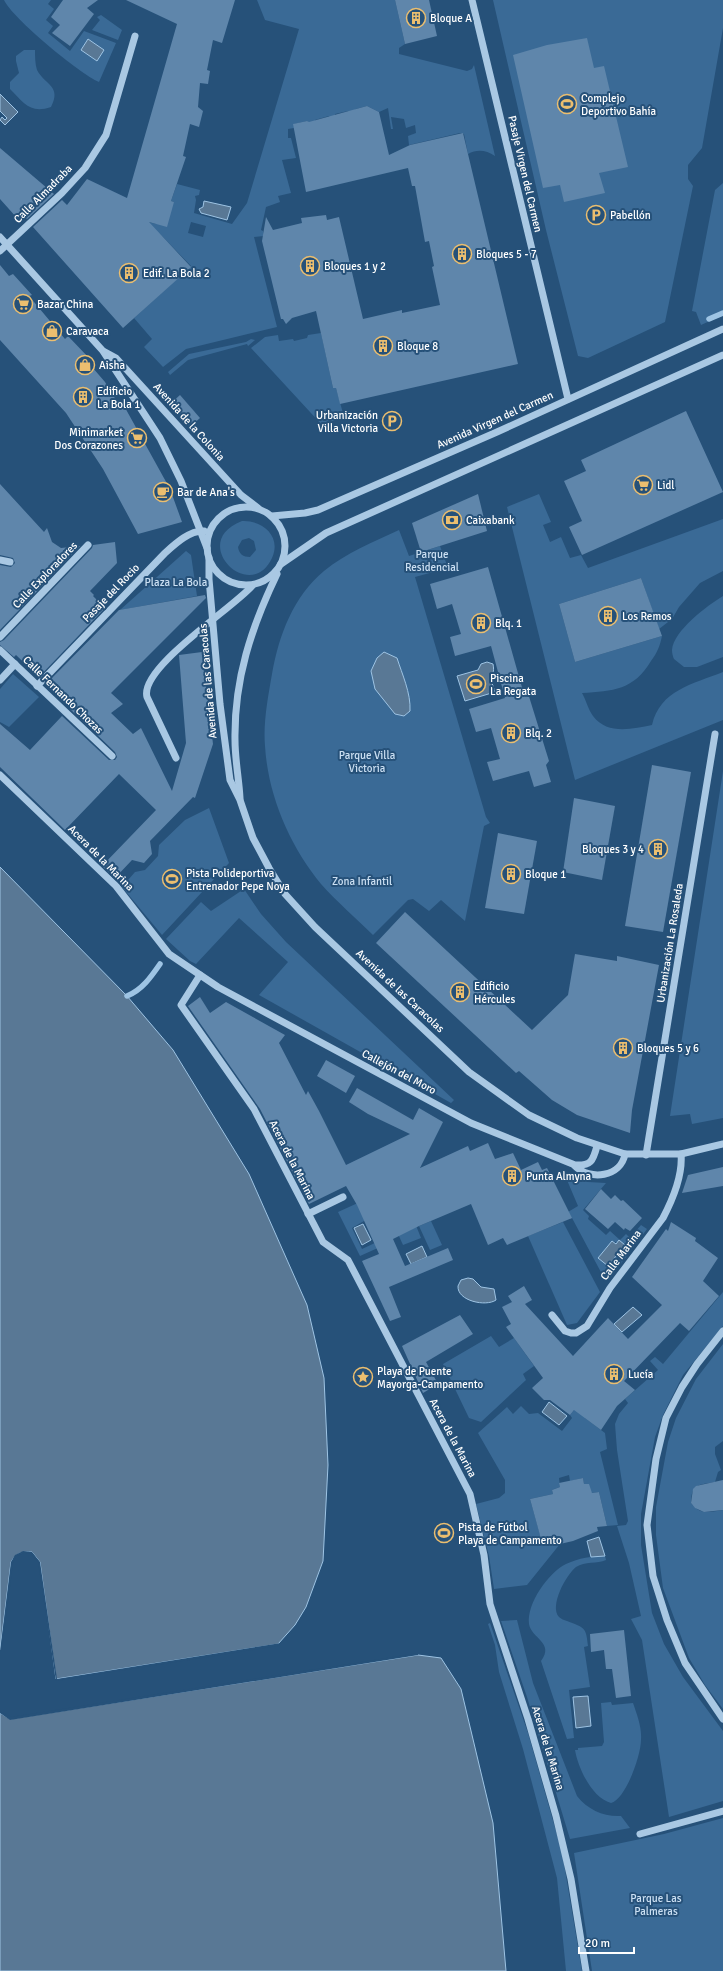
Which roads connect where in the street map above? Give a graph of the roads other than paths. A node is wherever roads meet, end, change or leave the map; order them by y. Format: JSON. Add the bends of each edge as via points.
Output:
{"nodes":[{"id":1,"x":472,"y":0,"type":"edge"},
{"id":2,"x":135,"y":36,"type":"dead end"},
{"id":3,"x":0,"y":237,"type":"edge"},
{"id":4,"x":7,"y":245,"type":"junction"},
{"id":5,"x":0,"y":251,"type":"edge"},
{"id":6,"x":723,"y":329,"type":"edge"},
{"id":7,"x":103,"y":351,"type":"junction"},
{"id":8,"x":723,"y":355,"type":"edge"},
{"id":9,"x":568,"y":399,"type":"junction"},
{"id":10,"x":260,"y":509,"type":"junction"},
{"id":11,"x":272,"y":516,"type":"junction"},
{"id":12,"x":199,"y":530,"type":"junction"},
{"id":13,"x":210,"y":531,"type":"junction"},
{"id":14,"x":88,"y":545,"type":"dead end"},
{"id":15,"x":207,"y":548,"type":"junction"},
{"id":16,"x":209,"y":558,"type":"junction"},
{"id":17,"x":0,"y":560,"type":"edge"},
{"id":18,"x":10,"y":562,"type":"dead end"},
{"id":19,"x":280,"y":566,"type":"junction"},
{"id":20,"x":252,"y":586,"type":"junction"},
{"id":21,"x":213,"y":619,"type":"junction"},
{"id":22,"x":0,"y":637,"type":"edge"},
{"id":23,"x":0,"y":650,"type":"edge"},
{"id":24,"x":15,"y":664,"type":"junction"},
{"id":25,"x":0,"y":680,"type":"edge"},
{"id":26,"x":37,"y":686,"type":"junction"},
{"id":27,"x":715,"y":734,"type":"dead end"},
{"id":28,"x":112,"y":756,"type":"dead end"},
{"id":29,"x":176,"y":758,"type":"dead end"},
{"id":30,"x":0,"y":775,"type":"edge"},
{"id":31,"x":240,"y":800,"type":"junction"},
{"id":32,"x":200,"y":975,"type":"junction"},
{"id":33,"x":218,"y":987,"type":"joint"},
{"id":34,"x":723,"y":1144,"type":"edge"},
{"id":35,"x":597,"y":1146,"type":"junction"},
{"id":36,"x":625,"y":1154,"type":"junction"},
{"id":37,"x":681,"y":1154,"type":"junction"},
{"id":38,"x":646,"y":1155,"type":"junction"},
{"id":39,"x":575,"y":1165,"type":"junction"},
{"id":40,"x":343,"y":1197,"type":"dead end"},
{"id":41,"x":308,"y":1214,"type":"junction"},
{"id":42,"x":552,"y":1316,"type":"dead end"},
{"id":43,"x":723,"y":1331,"type":"edge"},
{"id":44,"x":723,"y":1719,"type":"edge"},
{"id":45,"x":723,"y":1811,"type":"edge"},
{"id":46,"x":640,"y":1834,"type":"dead end"},
{"id":47,"x":586,"y":1971,"type":"edge"}],
"edges":[{"from":1,"to":9,"type":"street","name":"Pasaje Virgen del Carmen"},
{"from":2,"to":4,"type":"street","name":"Calle Almadraba","via":[[106,135],[94,155],[62,193]]},
{"from":3,"to":4,"type":"street","name":"Avenida de la Colonia"},
{"from":4,"to":5,"type":"street","name":"Calle Almadraba"},
{"from":4,"to":7,"type":"street","name":"Avenida de la Colonia"},
{"from":6,"to":9,"type":"street","name":"Avenida Virgen del Carmen"},
{"from":7,"to":10,"type":"street","name":"Avenida de la Colonia","via":[[116,358],[241,495]]},
{"from":7,"to":12,"type":"street","name":"Avenida de la Colonia","via":[[160,438],[181,480]]},
{"from":8,"to":19,"type":"street","via":[[326,533]]},
{"from":9,"to":11,"type":"street","name":"Avenida Virgen del Carmen","via":[[318,510]]},
{"from":10,"to":11,"type":"street"},
{"from":10,"to":13,"type":"street","via":[[246,506],[233,509],[221,516]]},
{"from":11,"to":19,"type":"street","via":[[285,536],[286,549]]},
{"from":12,"to":13,"type":"street"},
{"from":12,"to":15,"type":"street","name":"Avenida de la Colonia"},
{"from":12,"to":26,"type":"street","name":"Pasaje del Rocio","via":[[179,541],[144,574]]},
{"from":13,"to":15,"type":"street"},
{"from":14,"to":22,"type":"street","name":"Calle Exploradores"},
{"from":15,"to":16,"type":"street"},
{"from":16,"to":20,"type":"street","via":[[220,575],[229,582]]},
{"from":16,"to":21,"type":"street","name":"Avenida de las Caracolas"},
{"from":17,"to":18,"type":"street"},
{"from":19,"to":20,"type":"street","via":[[271,577]]},
{"from":19,"to":31,"type":"street","name":"Avenida de las Caracolas","via":[[254,626],[240,676],[235,741]]},
{"from":20,"to":21,"type":"street"},
{"from":21,"to":29,"type":"street","via":[[184,643],[147,686],[147,697]]},
{"from":21,"to":31,"type":"street","name":"Avenida de las Caracolas","via":[[230,780]]},
{"from":23,"to":24,"type":"street","name":"Calle Fernando Chozas"},
{"from":24,"to":25,"type":"street"},
{"from":24,"to":26,"type":"street","name":"Calle Fernando Chozas"},
{"from":26,"to":28,"type":"street","name":"Calle Fernando Chozas"},
{"from":27,"to":38,"type":"street","name":"Urbanización La Rosaleda"},
{"from":30,"to":32,"type":"street","name":"Acera de la Marina","via":[[116,886],[169,954]]},
{"from":31,"to":35,"type":"street","name":"Avenida de las Caracolas","via":[[253,838],[268,868],[285,894],[315,927],[469,1072],[529,1115]]},
{"from":32,"to":33,"type":"street","name":"Acera de la Marina"},
{"from":32,"to":41,"type":"street","name":"Acera de la Marina","via":[[181,1005],[254,1109]]},
{"from":33,"to":39,"type":"street","name":"Callejón del Moro","via":[[471,1123]]},
{"from":34,"to":37,"type":"street"},
{"from":35,"to":36,"type":"street"},
{"from":35,"to":39,"type":"street","via":[[590,1163]]},
{"from":36,"to":38,"type":"street"},
{"from":36,"to":39,"type":"street","name":"Callejón del Moro","via":[[620,1166],[608,1174],[590,1174]]},
{"from":37,"to":38,"type":"street"},
{"from":37,"to":42,"type":"street","name":"Calle Marina","via":[[681,1171],[663,1218],[610,1288],[593,1319],[582,1330],[571,1333]]},
{"from":40,"to":41,"type":"street"},
{"from":41,"to":47,"type":"street","name":"Acera de la Marina","via":[[323,1242],[348,1260],[470,1494],[484,1555],[490,1604],[528,1719],[556,1816],[571,1879]]},
{"from":43,"to":44,"type":"street","via":[[697,1364],[666,1418],[656,1459],[648,1525],[653,1576],[667,1620],[685,1663]]},
{"from":45,"to":46,"type":"street"}]}
